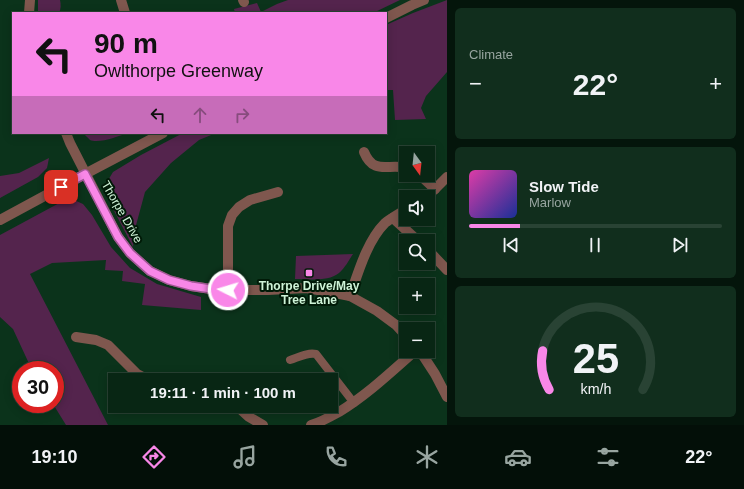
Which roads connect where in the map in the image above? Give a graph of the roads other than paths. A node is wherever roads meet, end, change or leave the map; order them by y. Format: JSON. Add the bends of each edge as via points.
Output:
{"nodes":[{"id":1,"x":30,"y":0,"type":"edge"},
{"id":2,"x":121,"y":0,"type":"edge"},
{"id":3,"x":424,"y":0,"type":"edge"},
{"id":4,"x":30,"y":12,"type":"edge"},
{"id":5,"x":125,"y":12,"type":"edge"},
{"id":6,"x":387,"y":18,"type":"edge"},
{"id":7,"x":66,"y":134,"type":"edge"},
{"id":8,"x":161,"y":134,"type":"edge"},
{"id":9,"x":364,"y":152,"type":"dead end"},
{"id":10,"x":399,"y":167,"type":"edge"},
{"id":11,"x":85,"y":174,"type":"junction"},
{"id":12,"x":447,"y":177,"type":"edge"},
{"id":13,"x":428,"y":182,"type":"edge"},
{"id":14,"x":436,"y":189,"type":"joint"},
{"id":15,"x":278,"y":192,"type":"dead end"},
{"id":16,"x":399,"y":214,"type":"edge"},
{"id":17,"x":393,"y":218,"type":"junction"},
{"id":18,"x":0,"y":220,"type":"edge"},
{"id":19,"x":410,"y":234,"type":"edge"},
{"id":20,"x":435,"y":257,"type":"edge"},
{"id":21,"x":447,"y":270,"type":"edge"},
{"id":22,"x":228,"y":290,"type":"junction"},
{"id":23,"x":350,"y":296,"type":"junction"},
{"id":24,"x":399,"y":328,"type":"edge"},
{"id":25,"x":76,"y":337,"type":"dead end"},
{"id":26,"x":407,"y":358,"type":"edge"},
{"id":27,"x":425,"y":358,"type":"edge"},
{"id":28,"x":290,"y":360,"type":"dead end"},
{"id":29,"x":136,"y":373,"type":"edge"},
{"id":30,"x":447,"y":397,"type":"edge"},
{"id":31,"x":354,"y":403,"type":"junction"},
{"id":32,"x":246,"y":421,"type":"edge"},
{"id":33,"x":322,"y":424,"type":"edge"},
{"id":34,"x":263,"y":425,"type":"edge"},
{"id":35,"x":311,"y":425,"type":"edge"}],
"edges":[{"from":1,"to":4,"type":"street"},
{"from":2,"to":5,"type":"street"},
{"from":3,"to":6,"type":"street"},
{"from":7,"to":11,"type":"street","name":"Thorpe Drive"},
{"from":8,"to":11,"type":"street"},
{"from":9,"to":10,"type":"street","via":[[366,158],[378,167]]},
{"from":11,"to":18,"type":"street"},
{"from":11,"to":22,"type":"street","name":"Thorpe Drive","via":[[118,237],[130,253],[150,271],[191,286]]},
{"from":12,"to":14,"type":"street"},
{"from":13,"to":14,"type":"street"},
{"from":15,"to":22,"type":"street","via":[[250,200],[232,215],[228,226]]},
{"from":16,"to":17,"type":"street"},
{"from":17,"to":19,"type":"street"},
{"from":17,"to":23,"type":"street","via":[[374,236]]},
{"from":20,"to":21,"type":"street"},
{"from":22,"to":23,"type":"street","name":"Thorpe Drive","via":[[306,288]]},
{"from":23,"to":24,"type":"street","name":"Thorpe Drive","via":[[377,311]]},
{"from":25,"to":29,"type":"street","via":[[108,345]]},
{"from":26,"to":31,"type":"street"},
{"from":27,"to":30,"type":"street"},
{"from":28,"to":31,"type":"lane","via":[[301,355],[316,354]]},
{"from":31,"to":33,"type":"street"},
{"from":32,"to":34,"type":"street"},
{"from":33,"to":35,"type":"street"}]}
